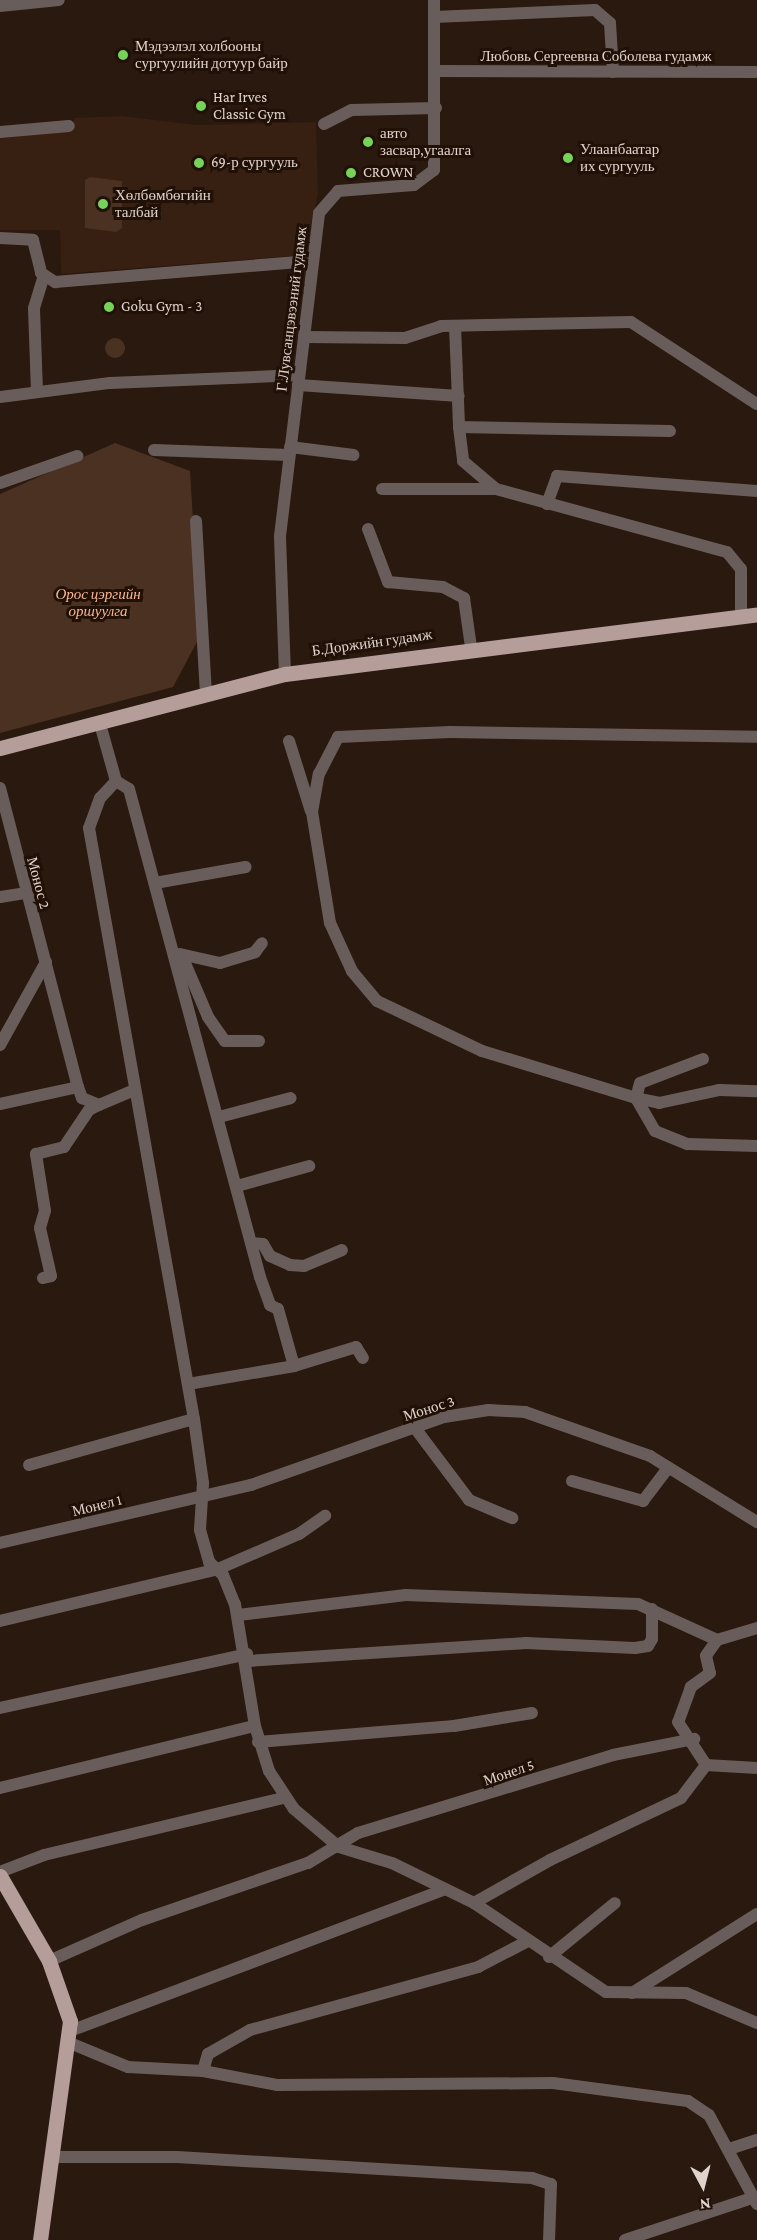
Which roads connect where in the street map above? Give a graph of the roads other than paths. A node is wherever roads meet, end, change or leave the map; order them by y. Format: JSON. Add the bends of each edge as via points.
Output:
{"nodes":[{"id":1,"x":59,"y":0,"type":"edge"},
{"id":2,"x":434,"y":0,"type":"edge"},
{"id":3,"x":0,"y":6,"type":"edge"},
{"id":4,"x":434,"y":17,"type":"junction"},
{"id":5,"x":435,"y":71,"type":"junction"},
{"id":6,"x":613,"y":72,"type":"junction"},
{"id":7,"x":757,"y":72,"type":"edge"},
{"id":8,"x":436,"y":108,"type":"junction"},
{"id":9,"x":324,"y":124,"type":"dead end"},
{"id":10,"x":69,"y":126,"type":"dead end"},
{"id":11,"x":0,"y":132,"type":"edge"},
{"id":12,"x":0,"y":238,"type":"edge"},
{"id":13,"x":313,"y":261,"type":"junction"},
{"id":14,"x":44,"y":276,"type":"junction"},
{"id":15,"x":455,"y":326,"type":"junction"},
{"id":16,"x":304,"y":337,"type":"junction"},
{"id":17,"x":298,"y":380,"type":"junction"},
{"id":18,"x":37,"y":391,"type":"junction"},
{"id":19,"x":459,"y":396,"type":"junction"},
{"id":20,"x":0,"y":397,"type":"edge"},
{"id":21,"x":757,"y":404,"type":"edge"},
{"id":22,"x":459,"y":427,"type":"junction"},
{"id":23,"x":670,"y":431,"type":"dead end"},
{"id":24,"x":154,"y":450,"type":"dead end"},
{"id":25,"x":289,"y":451,"type":"junction"},
{"id":26,"x":354,"y":455,"type":"dead end"},
{"id":27,"x":76,"y":456,"type":"dead end"},
{"id":28,"x":0,"y":483,"type":"edge"},
{"id":29,"x":382,"y":489,"type":"dead end"},
{"id":30,"x":496,"y":489,"type":"junction"},
{"id":31,"x":757,"y":491,"type":"edge"},
{"id":32,"x":547,"y":504,"type":"junction"},
{"id":33,"x":196,"y":521,"type":"dead end"},
{"id":34,"x":368,"y":529,"type":"dead end"},
{"id":35,"x":757,"y":614,"type":"edge"},
{"id":36,"x":741,"y":616,"type":"junction"},
{"id":37,"x":471,"y":647,"type":"junction"},
{"id":38,"x":285,"y":674,"type":"junction"},
{"id":39,"x":206,"y":694,"type":"junction"},
{"id":40,"x":100,"y":724,"type":"junction"},
{"id":41,"x":757,"y":737,"type":"edge"},
{"id":42,"x":289,"y":741,"type":"dead end"},
{"id":43,"x":0,"y":748,"type":"edge"},
{"id":44,"x":116,"y":781,"type":"junction"},
{"id":45,"x":0,"y":788,"type":"edge"},
{"id":46,"x":312,"y":812,"type":"junction"},
{"id":47,"x":246,"y":867,"type":"dead end"},
{"id":48,"x":155,"y":883,"type":"junction"},
{"id":49,"x":24,"y":893,"type":"junction"},
{"id":50,"x":0,"y":897,"type":"edge"},
{"id":51,"x":262,"y":943,"type":"dead end"},
{"id":52,"x":178,"y":953,"type":"junction"},
{"id":53,"x":46,"y":962,"type":"junction"},
{"id":54,"x":259,"y":1041,"type":"dead end"},
{"id":55,"x":0,"y":1045,"type":"edge"},
{"id":56,"x":702,"y":1059,"type":"dead end"},
{"id":57,"x":78,"y":1087,"type":"junction"},
{"id":58,"x":135,"y":1090,"type":"junction"},
{"id":59,"x":757,"y":1091,"type":"edge"},
{"id":60,"x":291,"y":1098,"type":"dead end"},
{"id":61,"x":636,"y":1098,"type":"junction"},
{"id":62,"x":0,"y":1104,"type":"edge"},
{"id":63,"x":99,"y":1105,"type":"junction"},
{"id":64,"x":219,"y":1117,"type":"junction"},
{"id":65,"x":757,"y":1146,"type":"edge"},
{"id":66,"x":309,"y":1166,"type":"dead end"},
{"id":67,"x":237,"y":1186,"type":"junction"},
{"id":68,"x":252,"y":1243,"type":"junction"},
{"id":69,"x":342,"y":1250,"type":"dead end"},
{"id":70,"x":43,"y":1278,"type":"dead end"},
{"id":71,"x":363,"y":1358,"type":"dead end"},
{"id":72,"x":294,"y":1366,"type":"junction"},
{"id":73,"x":188,"y":1384,"type":"junction"},
{"id":74,"x":194,"y":1419,"type":"junction"},
{"id":75,"x":415,"y":1428,"type":"junction"},
{"id":76,"x":29,"y":1465,"type":"dead end"},
{"id":77,"x":668,"y":1468,"type":"junction"},
{"id":78,"x":572,"y":1481,"type":"dead end"},
{"id":79,"x":201,"y":1497,"type":"junction"},
{"id":80,"x":325,"y":1516,"type":"dead end"},
{"id":81,"x":512,"y":1518,"type":"dead end"},
{"id":82,"x":757,"y":1522,"type":"edge"},
{"id":83,"x":0,"y":1543,"type":"edge"},
{"id":84,"x":218,"y":1569,"type":"junction"},
{"id":85,"x":652,"y":1609,"type":"junction"},
{"id":86,"x":238,"y":1615,"type":"junction"},
{"id":87,"x":0,"y":1621,"type":"edge"},
{"id":88,"x":757,"y":1628,"type":"edge"},
{"id":89,"x":717,"y":1640,"type":"junction"},
{"id":90,"x":247,"y":1657,"type":"junction"},
{"id":91,"x":0,"y":1708,"type":"edge"},
{"id":92,"x":532,"y":1713,"type":"dead end"},
{"id":93,"x":255,"y":1726,"type":"junction"},
{"id":94,"x":694,"y":1739,"type":"junction"},
{"id":95,"x":258,"y":1742,"type":"junction"},
{"id":96,"x":706,"y":1765,"type":"junction"},
{"id":97,"x":757,"y":1768,"type":"edge"},
{"id":98,"x":0,"y":1788,"type":"edge"},
{"id":99,"x":284,"y":1798,"type":"junction"},
{"id":100,"x":339,"y":1847,"type":"junction"},
{"id":101,"x":0,"y":1874,"type":"edge"},
{"id":102,"x":445,"y":1889,"type":"junction"},
{"id":103,"x":474,"y":1903,"type":"junction"},
{"id":104,"x":615,"y":1903,"type":"dead end"},
{"id":105,"x":757,"y":1914,"type":"edge"},
{"id":106,"x":528,"y":1941,"type":"junction"},
{"id":107,"x":549,"y":1957,"type":"junction"},
{"id":108,"x":49,"y":1961,"type":"junction"},
{"id":109,"x":631,"y":1994,"type":"junction"},
{"id":110,"x":757,"y":2023,"type":"edge"},
{"id":111,"x":70,"y":2037,"type":"junction"},
{"id":112,"x":203,"y":2071,"type":"junction"},
{"id":113,"x":757,"y":2140,"type":"edge"},
{"id":114,"x":729,"y":2149,"type":"junction"},
{"id":115,"x":51,"y":2157,"type":"junction"},
{"id":116,"x":756,"y":2201,"type":"edge"},
{"id":117,"x":40,"y":2240,"type":"edge"},
{"id":118,"x":549,"y":2240,"type":"edge"},
{"id":119,"x":625,"y":2240,"type":"edge"}],
"edges":[{"from":1,"to":3,"type":"street"},
{"from":2,"to":4,"type":"street","name":"Г.Лувсанцэвээний гудамж"},
{"from":4,"to":5,"type":"street","name":"Г.Лувсанцэвээний гудамж"},
{"from":4,"to":6,"type":"street","via":[[595,10],[610,23]]},
{"from":5,"to":6,"type":"street","name":"Любовь Сергеевна Соболева гудамж"},
{"from":5,"to":8,"type":"street","name":"Г.Лувсанцэвээний гудамж"},
{"from":6,"to":7,"type":"street","name":"Любовь Сергеевна Соболева гудамж"},
{"from":8,"to":9,"type":"street","via":[[352,110]]},
{"from":8,"to":13,"type":"street","name":"Г.Лувсанцэвээний гудамж","via":[[437,160],[429,177],[414,185],[330,196],[319,213]]},
{"from":10,"to":11,"type":"street"},
{"from":12,"to":14,"type":"street","via":[[33,240]]},
{"from":13,"to":14,"type":"street","via":[[59,282]]},
{"from":13,"to":16,"type":"street","name":"Г.Лувсанцэвээний гудамж"},
{"from":14,"to":18,"type":"street","via":[[34,308]]},
{"from":15,"to":16,"type":"street","via":[[405,338]]},
{"from":15,"to":19,"type":"street"},
{"from":15,"to":21,"type":"street","via":[[630,322]]},
{"from":16,"to":17,"type":"street","name":"Г.Лувсанцэвээний гудамж"},
{"from":17,"to":18,"type":"street","via":[[193,377]]},
{"from":17,"to":19,"type":"street"},
{"from":17,"to":25,"type":"street","name":"Г.Лувсанцэвээний гудамж"},
{"from":18,"to":20,"type":"street"},
{"from":19,"to":22,"type":"street"},
{"from":22,"to":23,"type":"street"},
{"from":22,"to":30,"type":"street","via":[[463,461]]},
{"from":24,"to":25,"type":"street"},
{"from":25,"to":26,"type":"street"},
{"from":25,"to":38,"type":"street","name":"Г.Лувсанцэвээний гудамж","via":[[280,536]]},
{"from":27,"to":28,"type":"street"},
{"from":29,"to":30,"type":"street"},
{"from":30,"to":32,"type":"street"},
{"from":31,"to":32,"type":"street","via":[[557,476]]},
{"from":32,"to":36,"type":"street","via":[[727,552],[741,569]]},
{"from":33,"to":39,"type":"street"},
{"from":34,"to":37,"type":"street","via":[[388,582],[443,587],[464,598]]},
{"from":35,"to":36,"type":"main road","name":"Б.Доржийн гудамж"},
{"from":36,"to":37,"type":"main road","name":"Б.Доржийн гудамж"},
{"from":37,"to":38,"type":"main road","name":"Б.Доржийн гудамж"},
{"from":38,"to":39,"type":"main road","name":"Б.Доржийн гудамж"},
{"from":39,"to":40,"type":"main road","name":"Б.Доржийн гудамж"},
{"from":40,"to":43,"type":"main road","name":"Б.Доржийн гудамж"},
{"from":40,"to":44,"type":"street"},
{"from":41,"to":46,"type":"street","via":[[450,732],[338,737],[319,774]]},
{"from":42,"to":46,"type":"street"},
{"from":44,"to":48,"type":"street","via":[[129,789]]},
{"from":44,"to":58,"type":"street","via":[[100,798],[89,828]]},
{"from":45,"to":49,"type":"street","name":"Монос 2"},
{"from":46,"to":61,"type":"street","via":[[330,923],[352,971],[377,1001],[482,1051]]},
{"from":47,"to":48,"type":"street"},
{"from":48,"to":52,"type":"street"},
{"from":49,"to":50,"type":"street"},
{"from":49,"to":53,"type":"street","name":"Монос 2"},
{"from":51,"to":52,"type":"street","via":[[255,952],[220,963]]},
{"from":52,"to":54,"type":"street","via":[[208,1017],[225,1041]]},
{"from":52,"to":64,"type":"street"},
{"from":53,"to":55,"type":"street"},
{"from":53,"to":57,"type":"street","name":"Монос 2"},
{"from":56,"to":61,"type":"street","via":[[640,1083]]},
{"from":57,"to":62,"type":"street"},
{"from":57,"to":63,"type":"street","via":[[82,1098]]},
{"from":58,"to":63,"type":"street"},
{"from":58,"to":73,"type":"street"},
{"from":59,"to":61,"type":"street","via":[[719,1090],[659,1103]]},
{"from":60,"to":64,"type":"street"},
{"from":61,"to":65,"type":"street","via":[[655,1131],[687,1144]]},
{"from":63,"to":70,"type":"street","via":[[89,1110],[64,1148],[36,1154],[45,1211],[40,1228],[51,1276]]},
{"from":64,"to":67,"type":"street"},
{"from":66,"to":67,"type":"street"},
{"from":67,"to":68,"type":"street"},
{"from":68,"to":69,"type":"street","via":[[263,1244],[270,1256],[290,1265],[304,1266]]},
{"from":68,"to":72,"type":"street"},
{"from":71,"to":72,"type":"street","via":[[356,1347]]},
{"from":72,"to":73,"type":"street"},
{"from":73,"to":74,"type":"street"},
{"from":74,"to":76,"type":"street"},
{"from":74,"to":79,"type":"street"},
{"from":75,"to":77,"type":"street","name":"Монос 3","via":[[464,1413],[525,1412],[650,1456]]},
{"from":75,"to":79,"type":"street","name":"Монос 3","via":[[294,1473]]},
{"from":75,"to":81,"type":"street","via":[[469,1500]]},
{"from":77,"to":78,"type":"street","via":[[643,1501]]},
{"from":77,"to":82,"type":"street","name":"Монос 3"},
{"from":79,"to":83,"type":"street","name":"Монел 1"},
{"from":79,"to":84,"type":"street","via":[[202,1540],[209,1562]]},
{"from":80,"to":84,"type":"street","via":[[300,1534]]},
{"from":84,"to":86,"type":"street"},
{"from":84,"to":87,"type":"street"},
{"from":85,"to":86,"type":"street","via":[[615,1600],[406,1595]]},
{"from":85,"to":89,"type":"street"},
{"from":85,"to":90,"type":"street","via":[[652,1639],[648,1646],[635,1648],[526,1643]]},
{"from":86,"to":90,"type":"street"},
{"from":88,"to":89,"type":"street"},
{"from":89,"to":94,"type":"street","via":[[706,1656],[710,1673],[694,1684],[681,1709],[682,1732]]},
{"from":90,"to":91,"type":"street"},
{"from":90,"to":93,"type":"street"},
{"from":92,"to":95,"type":"street","via":[[454,1726]]},
{"from":93,"to":95,"type":"street"},
{"from":93,"to":98,"type":"street"},
{"from":94,"to":96,"type":"street"},
{"from":94,"to":100,"type":"street","name":"Монел 5","via":[[613,1755],[358,1833]]},
{"from":95,"to":99,"type":"street"},
{"from":96,"to":97,"type":"street"},
{"from":96,"to":103,"type":"street","via":[[681,1798],[550,1860]]},
{"from":99,"to":100,"type":"street"},
{"from":99,"to":101,"type":"street","via":[[44,1855]]},
{"from":100,"to":102,"type":"street","via":[[392,1863]]},
{"from":100,"to":108,"type":"street","name":"Монел 5"},
{"from":101,"to":108,"type":"main road"},
{"from":102,"to":103,"type":"street"},
{"from":102,"to":111,"type":"street"},
{"from":103,"to":106,"type":"street"},
{"from":104,"to":107,"type":"street"},
{"from":105,"to":109,"type":"street"},
{"from":106,"to":107,"type":"street"},
{"from":106,"to":112,"type":"street","via":[[478,1966],[265,2024],[208,2054]]},
{"from":107,"to":109,"type":"street","via":[[606,1992]]},
{"from":108,"to":111,"type":"main road"},
{"from":109,"to":110,"type":"street","via":[[686,1993]]},
{"from":111,"to":112,"type":"street","via":[[128,2067]]},
{"from":111,"to":115,"type":"main road"},
{"from":112,"to":114,"type":"street","via":[[293,2086],[553,2083],[688,2101],[709,2115]]},
{"from":113,"to":114,"type":"street"},
{"from":114,"to":116,"type":"street"},
{"from":115,"to":117,"type":"main road"},
{"from":115,"to":118,"type":"street","via":[[177,2157],[532,2178],[551,2184]]},
{"from":116,"to":119,"type":"street"}]}
